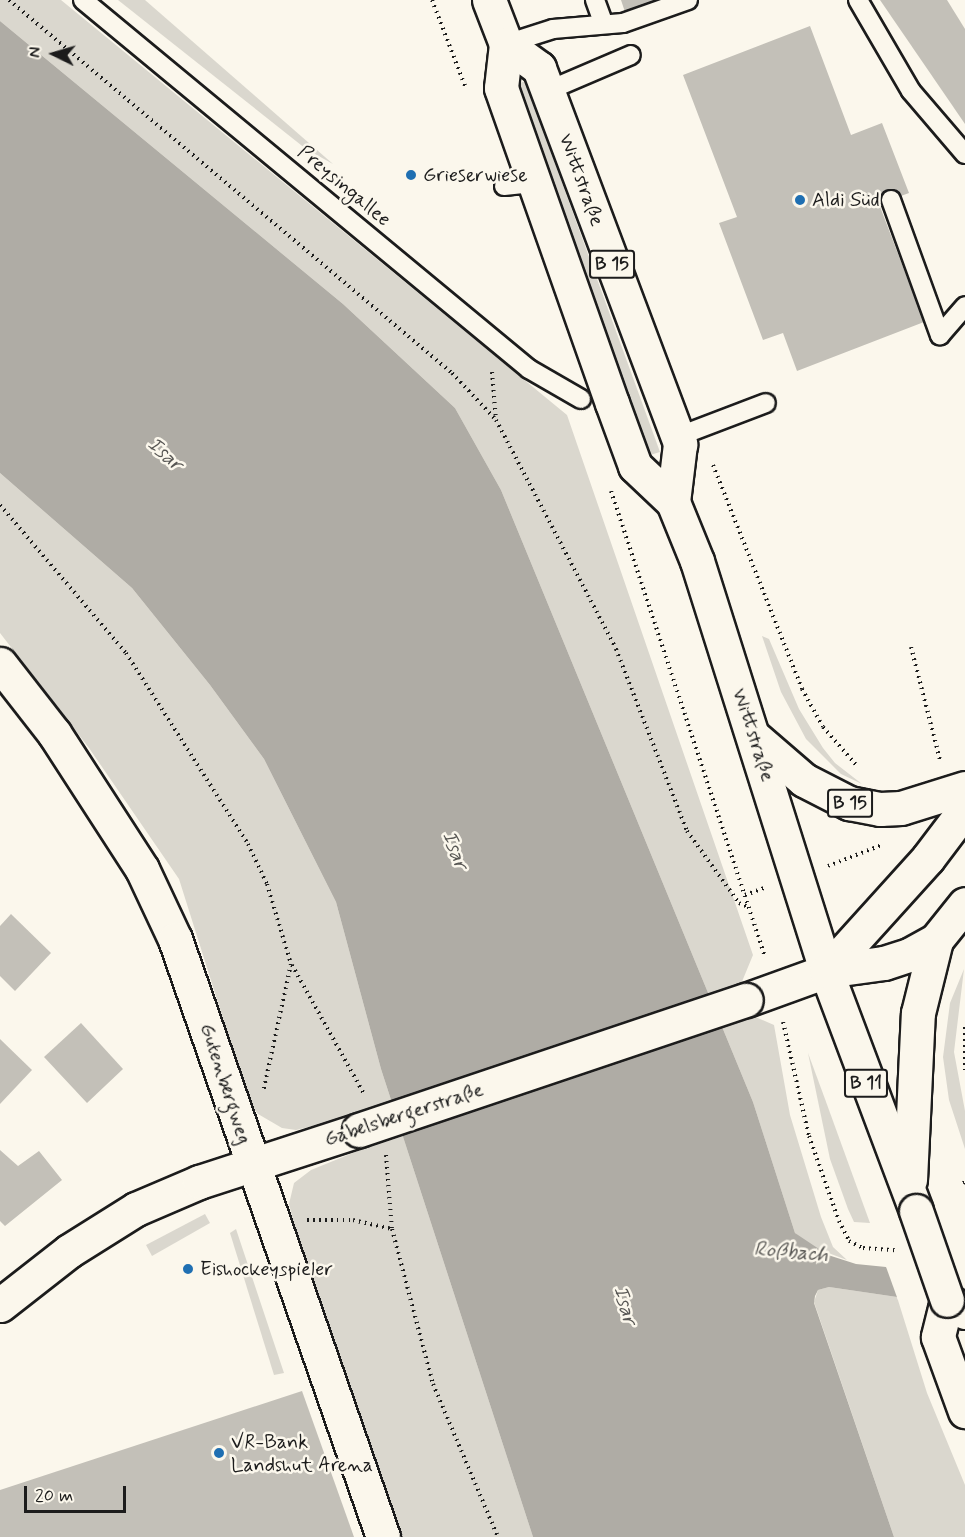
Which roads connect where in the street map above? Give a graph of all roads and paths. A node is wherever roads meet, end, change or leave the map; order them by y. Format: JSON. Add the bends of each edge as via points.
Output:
{"nodes":[{"id":1,"x":9,"y":0,"type":"edge"},
{"id":2,"x":83,"y":0,"type":"edge"},
{"id":3,"x":489,"y":0,"type":"edge"},
{"id":4,"x":595,"y":0,"type":"edge"},
{"id":5,"x":688,"y":0,"type":"edge"},
{"id":6,"x":858,"y":0,"type":"edge"},
{"id":7,"x":603,"y":22,"type":"junction"},
{"id":8,"x":506,"y":44,"type":"junction"},
{"id":9,"x":631,"y":55,"type":"dead end"},
{"id":10,"x":548,"y":90,"type":"junction"},
{"id":11,"x":965,"y":154,"type":"edge"},
{"id":12,"x":891,"y":200,"type":"dead end"},
{"id":13,"x":965,"y":306,"type":"edge"},
{"id":14,"x":493,"y":338,"type":"junction"},
{"id":15,"x":580,"y":399,"type":"dead end"},
{"id":16,"x":766,"y":403,"type":"dead end"},
{"id":17,"x":496,"y":420,"type":"junction"},
{"id":18,"x":677,"y":437,"type":"junction"},
{"id":19,"x":610,"y":489,"type":"dead end"},
{"id":20,"x":673,"y":502,"type":"junction"},
{"id":21,"x":0,"y":505,"type":"edge"},
{"id":22,"x":911,"y":647,"type":"dead end"},
{"id":23,"x":0,"y":664,"type":"edge"},
{"id":24,"x":753,"y":736,"type":"junction"},
{"id":25,"x":941,"y":766,"type":"dead end"},
{"id":26,"x":965,"y":788,"type":"edge"},
{"id":27,"x":965,"y":809,"type":"edge"},
{"id":28,"x":881,"y":837,"type":"dead end"},
{"id":29,"x":882,"y":845,"type":"junction"},
{"id":30,"x":890,"y":852,"type":"dead end"},
{"id":31,"x":837,"y":862,"type":"dead end"},
{"id":32,"x":965,"y":904,"type":"edge"},
{"id":33,"x":749,"y":907,"type":"junction"},
{"id":34,"x":936,"y":940,"type":"junction"},
{"id":35,"x":291,"y":964,"type":"junction"},
{"id":36,"x":826,"y":971,"type":"junction"},
{"id":37,"x":761,"y":994,"type":"junction"},
{"id":38,"x":965,"y":1027,"type":"edge"},
{"id":39,"x":332,"y":1039,"type":"dead end"},
{"id":40,"x":965,"y":1070,"type":"edge"},
{"id":41,"x":232,"y":1104,"type":"junction"},
{"id":42,"x":252,"y":1164,"type":"junction"},
{"id":43,"x":913,"y":1202,"type":"junction"},
{"id":44,"x":273,"y":1225,"type":"junction"},
{"id":45,"x":908,"y":1250,"type":"dead end"},
{"id":46,"x":8,"y":1287,"type":"edge"},
{"id":47,"x":956,"y":1306,"type":"edge"},
{"id":48,"x":965,"y":1410,"type":"edge"},
{"id":49,"x":383,"y":1537,"type":"edge"},
{"id":50,"x":498,"y":1537,"type":"edge"}],
"edges":[{"from":1,"to":17,"type":"path","via":[[452,373]]},
{"from":2,"to":14,"type":"lane","name":"Preysingallee"},
{"from":3,"to":8,"type":"main road","name":"Wittstraße","number":"B 15"},
{"from":4,"to":7,"type":"lane"},
{"from":5,"to":7,"type":"lane","via":[[623,23]]},
{"from":6,"to":11,"type":"lane","via":[[911,91]]},
{"from":7,"to":8,"type":"lane","via":[[553,29]]},
{"from":8,"to":10,"type":"main road","name":"Wittstraße","number":"B 15","via":[[539,69]]},
{"from":8,"to":20,"type":"main road","name":"Wittstraße","number":"B 15","via":[[501,88],[519,185],[635,466]]},
{"from":9,"to":10,"type":"lane"},
{"from":10,"to":18,"type":"main road","name":"Wittstraße","number":"B 15"},
{"from":12,"to":13,"type":"lane","via":[[940,334]]},
{"from":14,"to":15,"type":"lane","name":"Preysingallee","via":[[529,369]]},
{"from":14,"to":17,"type":"path","via":[[491,380]]},
{"from":16,"to":18,"type":"lane"},
{"from":17,"to":33,"type":"path","via":[[616,649],[687,831],[739,903]]},
{"from":18,"to":20,"type":"main road","name":"Wittstraße","number":"B 15","via":[[680,444]]},
{"from":19,"to":33,"type":"path"},
{"from":20,"to":24,"type":"main road","name":"Wittstraße","number":"B 15","via":[[697,561]]},
{"from":21,"to":35,"type":"path","via":[[126,653],[214,789],[267,884]]},
{"from":22,"to":25,"type":"path"},
{"from":23,"to":41,"type":"main road","name":"Gutenbergweg","via":[[54,733],[142,869],[175,939]]},
{"from":24,"to":26,"type":"main road","number":"B 15","via":[[804,780],[849,803],[880,809],[901,807]]},
{"from":24,"to":36,"type":"main road","name":"Wittstraße","number":"B 11"},
{"from":27,"to":36,"type":"main road","via":[[928,858]]},
{"from":28,"to":29,"type":"path"},
{"from":29,"to":30,"type":"path"},
{"from":29,"to":31,"type":"path"},
{"from":32,"to":34,"type":"main road"},
{"from":33,"to":37,"type":"path"},
{"from":34,"to":36,"type":"main road","name":"Gabelsbergerstraße","via":[[884,963]]},
{"from":34,"to":43,"type":"main road","via":[[918,1013]]},
{"from":35,"to":39,"type":"path"},
{"from":35,"to":41,"type":"path","via":[[266,1087],[259,1099]]},
{"from":36,"to":37,"type":"main road","name":"Gabelsbergerstraße"},
{"from":36,"to":43,"type":"main road","number":"B 11"},
{"from":37,"to":42,"type":"main road","name":"Gabelsbergerstraße","bridge":true},
{"from":37,"to":45,"type":"path","via":[[849,1241],[873,1250]]},
{"from":38,"to":40,"type":"path"},
{"from":41,"to":42,"type":"main road","name":"Gutenbergweg"},
{"from":42,"to":44,"type":"main road","name":"Gutenbergweg"},
{"from":42,"to":46,"type":"main road","name":"Gabelsbergerstraße","via":[[136,1209]]},
{"from":43,"to":47,"type":"main road","number":"B 11","bridge":true},
{"from":44,"to":49,"type":"main road","name":"Gutenbergweg"},
{"from":44,"to":50,"type":"path","via":[[334,1219],[392,1229],[433,1384]]},
{"from":47,"to":48,"type":"main road","number":"B 11","via":[[938,1337]]}]}
